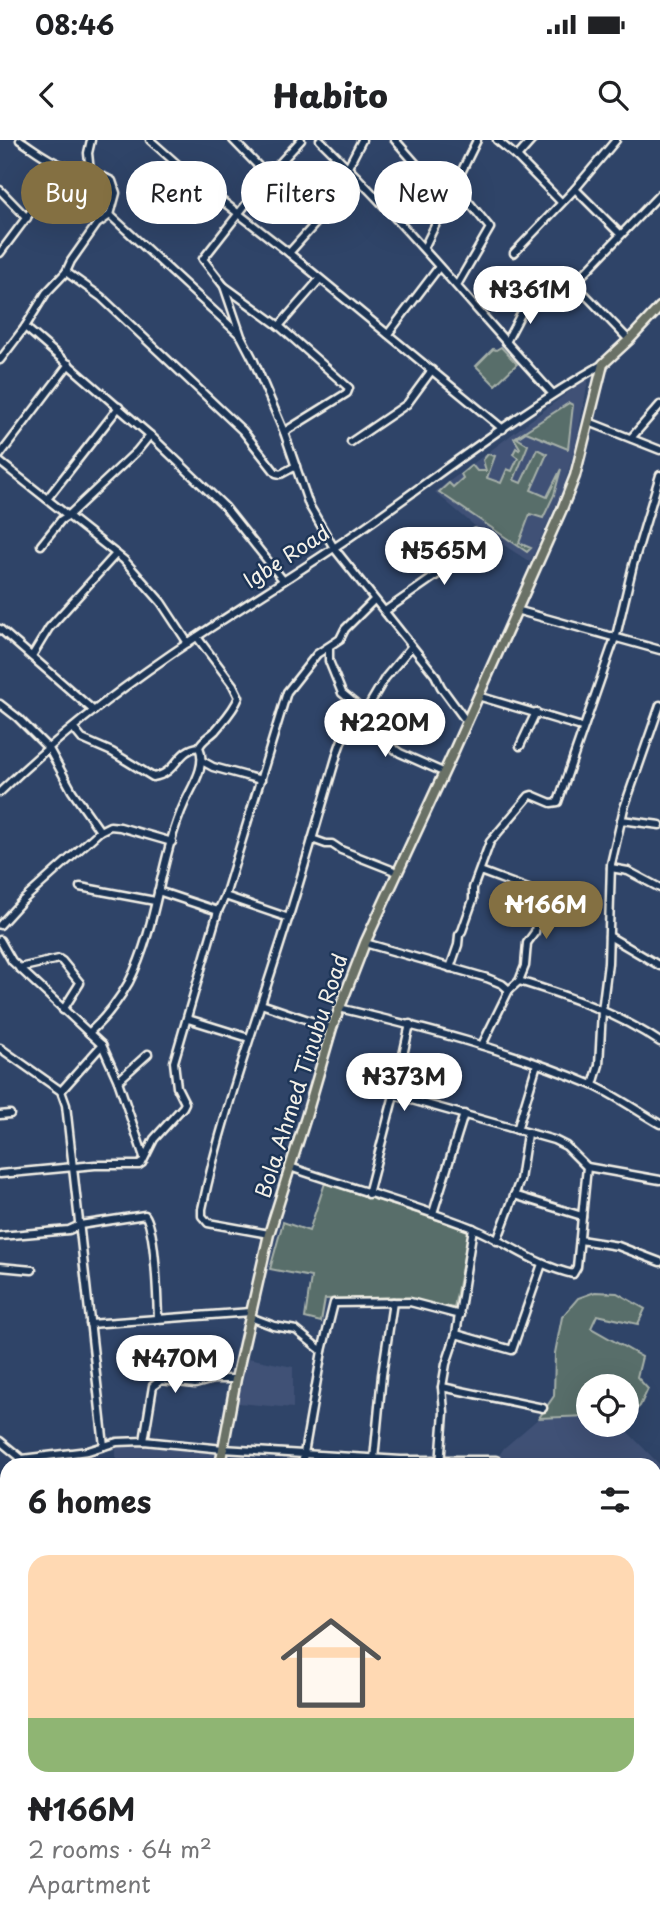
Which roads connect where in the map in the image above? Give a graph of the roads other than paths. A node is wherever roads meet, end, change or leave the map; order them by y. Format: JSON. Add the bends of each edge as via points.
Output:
{"nodes":[{"id":1,"x":20,"y":140,"type":"edge"},
{"id":2,"x":91,"y":140,"type":"edge"},
{"id":3,"x":150,"y":140,"type":"edge"},
{"id":4,"x":233,"y":140,"type":"edge"},
{"id":5,"x":300,"y":140,"type":"edge"},
{"id":6,"x":320,"y":140,"type":"edge"},
{"id":7,"x":362,"y":140,"type":"edge"},
{"id":8,"x":395,"y":140,"type":"edge"},
{"id":9,"x":477,"y":140,"type":"edge"},
{"id":10,"x":498,"y":140,"type":"edge"},
{"id":11,"x":532,"y":140,"type":"edge"},
{"id":12,"x":616,"y":140,"type":"edge"},
{"id":13,"x":517,"y":157,"type":"junction"},
{"id":14,"x":55,"y":161,"type":"edge"},
{"id":15,"x":89,"y":161,"type":"edge"},
{"id":16,"x":253,"y":161,"type":"edge"},
{"id":17,"x":281,"y":161,"type":"edge"},
{"id":18,"x":342,"y":161,"type":"edge"},
{"id":19,"x":351,"y":161,"type":"edge"},
{"id":20,"x":416,"y":161,"type":"edge"},
{"id":21,"x":466,"y":161,"type":"edge"},
{"id":22,"x":360,"y":180,"type":"edge"},
{"id":23,"x":112,"y":181,"type":"edge"},
{"id":24,"x":575,"y":189,"type":"junction"},
{"id":25,"x":0,"y":190,"type":"edge"},
{"id":26,"x":660,"y":194,"type":"edge"},
{"id":27,"x":562,"y":202,"type":"junction"},
{"id":28,"x":112,"y":204,"type":"edge"},
{"id":29,"x":472,"y":206,"type":"edge"},
{"id":30,"x":241,"y":211,"type":"edge"},
{"id":31,"x":21,"y":212,"type":"edge"},
{"id":32,"x":239,"y":214,"type":"junction"},
{"id":33,"x":112,"y":217,"type":"edge"},
{"id":34,"x":22,"y":224,"type":"edge"},
{"id":35,"x":97,"y":224,"type":"edge"},
{"id":36,"x":315,"y":224,"type":"edge"},
{"id":37,"x":435,"y":224,"type":"edge"},
{"id":38,"x":620,"y":234,"type":"junction"},
{"id":39,"x":424,"y":248,"type":"junction"},
{"id":40,"x":0,"y":253,"type":"edge"},
{"id":41,"x":289,"y":253,"type":"junction"},
{"id":42,"x":514,"y":253,"type":"dead end"},
{"id":43,"x":439,"y":267,"type":"junction"},
{"id":44,"x":66,"y":272,"type":"junction"},
{"id":45,"x":319,"y":279,"type":"junction"},
{"id":46,"x":457,"y":285,"type":"junction"},
{"id":47,"x":224,"y":286,"type":"junction"},
{"id":48,"x":530,"y":297,"type":"dead end"},
{"id":49,"x":660,"y":307,"type":"edge"},
{"id":50,"x":25,"y":327,"type":"junction"},
{"id":51,"x":279,"y":327,"type":"junction"},
{"id":52,"x":388,"y":334,"type":"junction"},
{"id":53,"x":241,"y":336,"type":"junction"},
{"id":54,"x":629,"y":340,"type":"junction"},
{"id":55,"x":506,"y":342,"type":"junction"},
{"id":56,"x":0,"y":360,"type":"edge"},
{"id":57,"x":69,"y":364,"type":"junction"},
{"id":58,"x":603,"y":364,"type":"junction"},
{"id":59,"x":432,"y":370,"type":"junction"},
{"id":60,"x":552,"y":393,"type":"junction"},
{"id":61,"x":660,"y":405,"type":"edge"},
{"id":62,"x":119,"y":407,"type":"junction"},
{"id":63,"x":589,"y":422,"type":"junction"},
{"id":64,"x":503,"y":429,"type":"junction"},
{"id":65,"x":284,"y":432,"type":"junction"},
{"id":66,"x":150,"y":435,"type":"junction"},
{"id":67,"x":631,"y":438,"type":"junction"},
{"id":68,"x":351,"y":442,"type":"dead end"},
{"id":69,"x":660,"y":450,"type":"edge"},
{"id":70,"x":0,"y":456,"type":"edge"},
{"id":71,"x":0,"y":462,"type":"edge"},
{"id":72,"x":296,"y":466,"type":"junction"},
{"id":73,"x":660,"y":475,"type":"edge"},
{"id":74,"x":47,"y":499,"type":"junction"},
{"id":75,"x":69,"y":515,"type":"junction"},
{"id":76,"x":475,"y":533,"type":"dead end"},
{"id":77,"x":41,"y":545,"type":"dead end"},
{"id":78,"x":334,"y":548,"type":"junction"},
{"id":79,"x":116,"y":554,"type":"junction"},
{"id":80,"x":284,"y":580,"type":"junction"},
{"id":81,"x":374,"y":600,"type":"junction"},
{"id":82,"x":516,"y":610,"type":"junction"},
{"id":83,"x":385,"y":611,"type":"junction"},
{"id":84,"x":0,"y":629,"type":"edge"},
{"id":85,"x":197,"y":636,"type":"junction"},
{"id":86,"x":615,"y":637,"type":"junction"},
{"id":87,"x":188,"y":643,"type":"junction"},
{"id":88,"x":411,"y":647,"type":"junction"},
{"id":89,"x":329,"y":648,"type":"junction"},
{"id":90,"x":660,"y":650,"type":"edge"},
{"id":91,"x":32,"y":656,"type":"junction"},
{"id":92,"x":478,"y":696,"type":"junction"},
{"id":93,"x":354,"y":703,"type":"junction"},
{"id":94,"x":0,"y":704,"type":"edge"},
{"id":95,"x":660,"y":705,"type":"edge"},
{"id":96,"x":94,"y":711,"type":"junction"},
{"id":97,"x":365,"y":712,"type":"junction"},
{"id":98,"x":536,"y":712,"type":"junction"},
{"id":99,"x":352,"y":716,"type":"junction"},
{"id":100,"x":466,"y":721,"type":"junction"},
{"id":101,"x":582,"y":727,"type":"junction"},
{"id":102,"x":73,"y":728,"type":"junction"},
{"id":103,"x":520,"y":746,"type":"dead end"},
{"id":104,"x":199,"y":747,"type":"junction"},
{"id":105,"x":49,"y":749,"type":"junction"},
{"id":106,"x":202,"y":761,"type":"junction"},
{"id":107,"x":443,"y":772,"type":"junction"},
{"id":108,"x":261,"y":780,"type":"junction"},
{"id":109,"x":0,"y":792,"type":"edge"},
{"id":110,"x":621,"y":821,"type":"junction"},
{"id":111,"x":660,"y":825,"type":"edge"},
{"id":112,"x":100,"y":831,"type":"junction"},
{"id":113,"x":312,"y":839,"type":"junction"},
{"id":114,"x":172,"y":842,"type":"junction"},
{"id":115,"x":611,"y":868,"type":"junction"},
{"id":116,"x":480,"y":871,"type":"junction"},
{"id":117,"x":397,"y":872,"type":"junction"},
{"id":118,"x":80,"y":887,"type":"dead end"},
{"id":119,"x":660,"y":888,"type":"edge"},
{"id":120,"x":158,"y":891,"type":"junction"},
{"id":121,"x":225,"y":896,"type":"junction"},
{"id":122,"x":155,"y":901,"type":"junction"},
{"id":123,"x":218,"y":911,"type":"junction"},
{"id":124,"x":289,"y":918,"type":"junction"},
{"id":125,"x":0,"y":925,"type":"edge"},
{"id":126,"x":609,"y":936,"type":"junction"},
{"id":127,"x":0,"y":940,"type":"edge"},
{"id":128,"x":365,"y":943,"type":"junction"},
{"id":129,"x":660,"y":966,"type":"edge"},
{"id":130,"x":19,"y":968,"type":"junction"},
{"id":131,"x":450,"y":968,"type":"junction"},
{"id":132,"x":519,"y":981,"type":"junction"},
{"id":133,"x":509,"y":990,"type":"junction"},
{"id":134,"x":261,"y":1004,"type":"junction"},
{"id":135,"x":339,"y":1008,"type":"junction"},
{"id":136,"x":63,"y":1010,"type":"junction"},
{"id":137,"x":602,"y":1011,"type":"junction"},
{"id":138,"x":188,"y":1019,"type":"junction"},
{"id":139,"x":410,"y":1024,"type":"junction"},
{"id":140,"x":332,"y":1028,"type":"junction"},
{"id":141,"x":89,"y":1034,"type":"junction"},
{"id":142,"x":248,"y":1038,"type":"junction"},
{"id":143,"x":660,"y":1042,"type":"edge"},
{"id":144,"x":102,"y":1045,"type":"junction"},
{"id":145,"x":482,"y":1045,"type":"junction"},
{"id":146,"x":0,"y":1048,"type":"edge"},
{"id":147,"x":148,"y":1054,"type":"dead end"},
{"id":148,"x":537,"y":1064,"type":"junction"},
{"id":149,"x":118,"y":1082,"type":"junction"},
{"id":150,"x":593,"y":1085,"type":"junction"},
{"id":151,"x":61,"y":1091,"type":"junction"},
{"id":152,"x":394,"y":1095,"type":"junction"},
{"id":153,"x":10,"y":1114,"type":"dead end"},
{"id":154,"x":464,"y":1114,"type":"junction"},
{"id":155,"x":0,"y":1115,"type":"edge"},
{"id":156,"x":660,"y":1124,"type":"edge"},
{"id":157,"x":517,"y":1130,"type":"junction"},
{"id":158,"x":527,"y":1134,"type":"junction"},
{"id":159,"x":145,"y":1159,"type":"junction"},
{"id":160,"x":75,"y":1167,"type":"junction"},
{"id":161,"x":290,"y":1167,"type":"junction"},
{"id":162,"x":587,"y":1167,"type":"junction"},
{"id":163,"x":0,"y":1174,"type":"edge"},
{"id":164,"x":660,"y":1180,"type":"edge"},
{"id":165,"x":368,"y":1194,"type":"junction"},
{"id":166,"x":514,"y":1195,"type":"junction"},
{"id":167,"x":433,"y":1213,"type":"junction"},
{"id":168,"x":582,"y":1216,"type":"junction"},
{"id":169,"x":80,"y":1225,"type":"junction"},
{"id":170,"x":473,"y":1228,"type":"junction"},
{"id":171,"x":268,"y":1234,"type":"junction"},
{"id":172,"x":0,"y":1236,"type":"edge"},
{"id":173,"x":580,"y":1240,"type":"junction"},
{"id":174,"x":497,"y":1241,"type":"junction"},
{"id":175,"x":660,"y":1262,"type":"edge"},
{"id":176,"x":542,"y":1264,"type":"junction"},
{"id":177,"x":0,"y":1267,"type":"edge"},
{"id":178,"x":33,"y":1270,"type":"dead end"},
{"id":179,"x":393,"y":1301,"type":"junction"},
{"id":180,"x":251,"y":1315,"type":"junction"},
{"id":181,"x":460,"y":1315,"type":"junction"},
{"id":182,"x":159,"y":1317,"type":"junction"},
{"id":183,"x":90,"y":1324,"type":"junction"},
{"id":184,"x":456,"y":1334,"type":"junction"},
{"id":185,"x":322,"y":1351,"type":"junction"},
{"id":186,"x":236,"y":1379,"type":"junction"},
{"id":187,"x":442,"y":1387,"type":"junction"},
{"id":188,"x":543,"y":1408,"type":"dead end"},
{"id":189,"x":0,"y":1441,"type":"edge"},
{"id":190,"x":144,"y":1441,"type":"junction"},
{"id":191,"x":104,"y":1446,"type":"junction"},
{"id":192,"x":223,"y":1450,"type":"junction"},
{"id":193,"x":305,"y":1454,"type":"junction"},
{"id":194,"x":15,"y":1458,"type":"edge"},
{"id":195,"x":44,"y":1458,"type":"edge"},
{"id":196,"x":221,"y":1458,"type":"edge"},
{"id":197,"x":304,"y":1458,"type":"edge"},
{"id":198,"x":360,"y":1458,"type":"edge"},
{"id":199,"x":374,"y":1458,"type":"edge"},
{"id":200,"x":440,"y":1458,"type":"edge"}],
"edges":[{"from":1,"to":14,"type":"street"},
{"from":2,"to":15,"type":"street"},
{"from":3,"to":32,"type":"street"},
{"from":4,"to":16,"type":"street"},
{"from":5,"to":17,"type":"street"},
{"from":6,"to":18,"type":"street"},
{"from":7,"to":19,"type":"street"},
{"from":8,"to":20,"type":"street"},
{"from":9,"to":21,"type":"street"},
{"from":10,"to":13,"type":"street"},
{"from":11,"to":13,"type":"street"},
{"from":12,"to":24,"type":"street"},
{"from":13,"to":27,"type":"street"},
{"from":22,"to":39,"type":"street"},
{"from":23,"to":28,"type":"street"},
{"from":24,"to":27,"type":"street"},
{"from":24,"to":38,"type":"street"},
{"from":25,"to":31,"type":"street"},
{"from":26,"to":38,"type":"street"},
{"from":27,"to":42,"type":"street"},
{"from":29,"to":46,"type":"street","via":[[490,228]]},
{"from":30,"to":32,"type":"street"},
{"from":32,"to":41,"type":"street"},
{"from":32,"to":47,"type":"street","via":[[204,254]]},
{"from":33,"to":53,"type":"street"},
{"from":34,"to":40,"type":"street"},
{"from":35,"to":44,"type":"street"},
{"from":36,"to":41,"type":"street"},
{"from":37,"to":39,"type":"street"},
{"from":38,"to":54,"type":"street","via":[[577,282]]},
{"from":39,"to":43,"type":"street"},
{"from":41,"to":45,"type":"street"},
{"from":43,"to":46,"type":"street"},
{"from":43,"to":52,"type":"street"},
{"from":44,"to":50,"type":"street"},
{"from":44,"to":72,"type":"street","via":[[101,297],[243,430],[276,473]]},
{"from":45,"to":51,"type":"street"},
{"from":45,"to":52,"type":"street"},
{"from":46,"to":55,"type":"street"},
{"from":47,"to":51,"type":"street"},
{"from":47,"to":53,"type":"street"},
{"from":48,"to":55,"type":"street"},
{"from":49,"to":54,"type":"main road"},
{"from":50,"to":56,"type":"street"},
{"from":50,"to":57,"type":"street"},
{"from":51,"to":65,"type":"street","via":[[349,390]]},
{"from":52,"to":59,"type":"street"},
{"from":53,"to":65,"type":"street"},
{"from":54,"to":58,"type":"main road"},
{"from":55,"to":60,"type":"street"},
{"from":57,"to":62,"type":"street"},
{"from":57,"to":70,"type":"street"},
{"from":58,"to":60,"type":"street","name":"Igbe Road"},
{"from":58,"to":63,"type":"main road","name":"Bola Ahmed Tinubu Road"},
{"from":59,"to":64,"type":"street"},
{"from":59,"to":68,"type":"street","via":[[407,404]]},
{"from":60,"to":64,"type":"street","name":"Igbe Road"},
{"from":61,"to":67,"type":"street"},
{"from":62,"to":66,"type":"street"},
{"from":62,"to":74,"type":"street"},
{"from":63,"to":67,"type":"street"},
{"from":63,"to":82,"type":"main road","name":"Bola Ahmed Tinubu Road","via":[[575,476]]},
{"from":64,"to":78,"type":"street","name":"Igbe Road"},
{"from":65,"to":72,"type":"street"},
{"from":66,"to":75,"type":"street"},
{"from":66,"to":80,"type":"street","via":[[225,507]]},
{"from":67,"to":69,"type":"street"},
{"from":71,"to":74,"type":"street"},
{"from":72,"to":78,"type":"street","via":[[309,505]]},
{"from":73,"to":86,"type":"street"},
{"from":74,"to":75,"type":"street"},
{"from":75,"to":77,"type":"street"},
{"from":75,"to":79,"type":"street"},
{"from":76,"to":83,"type":"street","via":[[451,565]]},
{"from":78,"to":80,"type":"street","name":"Igbe Road"},
{"from":78,"to":81,"type":"street"},
{"from":79,"to":87,"type":"street","via":[[161,602]]},
{"from":79,"to":91,"type":"street","via":[[49,628]]},
{"from":80,"to":85,"type":"street","name":"Igbe Road"},
{"from":81,"to":83,"type":"street"},
{"from":81,"to":89,"type":"street"},
{"from":82,"to":86,"type":"street"},
{"from":82,"to":92,"type":"main road","name":"Bola Ahmed Tinubu Road"},
{"from":83,"to":88,"type":"street"},
{"from":84,"to":91,"type":"street"},
{"from":85,"to":87,"type":"street","name":"Igbe Road"},
{"from":85,"to":104,"type":"street","via":[[239,694],[230,712]]},
{"from":86,"to":90,"type":"street"},
{"from":86,"to":101,"type":"street"},
{"from":87,"to":96,"type":"street","name":"Igbe Road"},
{"from":88,"to":97,"type":"street"},
{"from":88,"to":100,"type":"street"},
{"from":89,"to":93,"type":"street","via":[[340,689]]},
{"from":89,"to":108,"type":"street","via":[[317,654],[287,692]]},
{"from":91,"to":96,"type":"street"},
{"from":92,"to":98,"type":"street"},
{"from":92,"to":100,"type":"main road","name":"Bola Ahmed Tinubu Road"},
{"from":93,"to":97,"type":"street"},
{"from":93,"to":99,"type":"street"},
{"from":94,"to":105,"type":"street"},
{"from":95,"to":110,"type":"street"},
{"from":96,"to":102,"type":"street","name":"Igbe Road"},
{"from":97,"to":99,"type":"street"},
{"from":97,"to":107,"type":"street","via":[[367,722],[387,744]]},
{"from":98,"to":101,"type":"street"},
{"from":98,"to":103,"type":"street"},
{"from":99,"to":113,"type":"street"},
{"from":100,"to":107,"type":"main road","name":"Bola Ahmed Tinubu Road"},
{"from":101,"to":116,"type":"street","via":[[558,802],[529,796],[490,842]]},
{"from":102,"to":104,"type":"street","via":[[82,739],[153,777],[173,768],[186,751]]},
{"from":102,"to":105,"type":"street","name":"Igbe Road"},
{"from":104,"to":106,"type":"street"},
{"from":105,"to":109,"type":"street","name":"Igbe Road"},
{"from":105,"to":112,"type":"street"},
{"from":106,"to":108,"type":"street"},
{"from":106,"to":114,"type":"street"},
{"from":107,"to":117,"type":"main road","name":"Bola Ahmed Tinubu Road"},
{"from":108,"to":121,"type":"street"},
{"from":110,"to":111,"type":"street"},
{"from":110,"to":115,"type":"street"},
{"from":112,"to":114,"type":"street","via":[[120,827]]},
{"from":112,"to":125,"type":"street"},
{"from":113,"to":117,"type":"street"},
{"from":113,"to":124,"type":"street"},
{"from":114,"to":120,"type":"street"},
{"from":115,"to":119,"type":"street","via":[[628,871]]},
{"from":115,"to":126,"type":"street"},
{"from":116,"to":131,"type":"street"},
{"from":116,"to":132,"type":"street","via":[[528,889],[538,898],[535,932],[527,943]]},
{"from":117,"to":128,"type":"main road","name":"Bola Ahmed Tinubu Road"},
{"from":118,"to":122,"type":"street"},
{"from":120,"to":122,"type":"street"},
{"from":120,"to":123,"type":"street"},
{"from":121,"to":123,"type":"street"},
{"from":121,"to":124,"type":"street"},
{"from":122,"to":141,"type":"street","via":[[130,981]]},
{"from":123,"to":138,"type":"street"},
{"from":124,"to":134,"type":"street"},
{"from":126,"to":129,"type":"street"},
{"from":126,"to":137,"type":"street"},
{"from":127,"to":130,"type":"street"},
{"from":128,"to":131,"type":"street"},
{"from":128,"to":135,"type":"main road","name":"Bola Ahmed Tinubu Road"},
{"from":130,"to":136,"type":"street"},
{"from":130,"to":136,"type":"street","via":[[62,961],[80,983]]},
{"from":131,"to":133,"type":"street","via":[[499,982]]},
{"from":132,"to":133,"type":"street"},
{"from":132,"to":137,"type":"street"},
{"from":133,"to":145,"type":"street"},
{"from":134,"to":140,"type":"street"},
{"from":134,"to":142,"type":"street"},
{"from":135,"to":139,"type":"street"},
{"from":135,"to":140,"type":"main road","name":"Bola Ahmed Tinubu Road"},
{"from":136,"to":141,"type":"street"},
{"from":137,"to":143,"type":"street"},
{"from":137,"to":150,"type":"street","via":[[599,1065]]},
{"from":138,"to":142,"type":"street"},
{"from":138,"to":159,"type":"street","via":[[174,1062],[177,1087],[185,1103],[154,1139]]},
{"from":139,"to":145,"type":"street"},
{"from":139,"to":152,"type":"street"},
{"from":140,"to":161,"type":"main road","name":"Bola Ahmed Tinubu Road"},
{"from":141,"to":144,"type":"street"},
{"from":142,"to":171,"type":"street","via":[[211,1167],[202,1216],[208,1223]]},
{"from":144,"to":149,"type":"street"},
{"from":144,"to":151,"type":"street"},
{"from":145,"to":148,"type":"street"},
{"from":146,"to":151,"type":"street"},
{"from":147,"to":149,"type":"street"},
{"from":148,"to":150,"type":"street"},
{"from":148,"to":157,"type":"street"},
{"from":149,"to":159,"type":"street"},
{"from":150,"to":156,"type":"street"},
{"from":151,"to":160,"type":"street"},
{"from":152,"to":154,"type":"street"},
{"from":152,"to":165,"type":"street"},
{"from":153,"to":155,"type":"street"},
{"from":154,"to":157,"type":"street"},
{"from":154,"to":167,"type":"street"},
{"from":157,"to":158,"type":"street"},
{"from":158,"to":162,"type":"street","via":[[566,1146]]},
{"from":158,"to":166,"type":"street"},
{"from":159,"to":160,"type":"street","via":[[139,1165]]},
{"from":160,"to":163,"type":"street"},
{"from":160,"to":169,"type":"street"},
{"from":161,"to":165,"type":"street"},
{"from":161,"to":171,"type":"main road","name":"Bola Ahmed Tinubu Road"},
{"from":162,"to":164,"type":"street"},
{"from":162,"to":168,"type":"street"},
{"from":165,"to":167,"type":"street"},
{"from":166,"to":168,"type":"street"},
{"from":166,"to":174,"type":"street"},
{"from":167,"to":170,"type":"street"},
{"from":168,"to":173,"type":"street"},
{"from":169,"to":172,"type":"street"},
{"from":169,"to":182,"type":"street","via":[[146,1217]]},
{"from":169,"to":183,"type":"street"},
{"from":170,"to":174,"type":"street"},
{"from":170,"to":181,"type":"street"},
{"from":171,"to":180,"type":"main road","name":"Bola Ahmed Tinubu Road"},
{"from":173,"to":175,"type":"street","via":[[618,1246]]},
{"from":173,"to":176,"type":"street","via":[[573,1274]]},
{"from":174,"to":176,"type":"street"},
{"from":176,"to":184,"type":"street","via":[[512,1350]]},
{"from":177,"to":178,"type":"street"},
{"from":179,"to":181,"type":"street"},
{"from":179,"to":185,"type":"street","via":[[334,1303]]},
{"from":179,"to":199,"type":"street"},
{"from":180,"to":182,"type":"street"},
{"from":180,"to":185,"type":"street","via":[[296,1330]]},
{"from":180,"to":186,"type":"main road","name":"Bola Ahmed Tinubu Road"},
{"from":181,"to":184,"type":"street"},
{"from":182,"to":183,"type":"street"},
{"from":183,"to":191,"type":"street"},
{"from":184,"to":187,"type":"street"},
{"from":185,"to":193,"type":"street"},
{"from":186,"to":190,"type":"street","via":[[156,1382]]},
{"from":186,"to":192,"type":"main road","name":"Bola Ahmed Tinubu Road"},
{"from":187,"to":188,"type":"street"},
{"from":187,"to":200,"type":"street"},
{"from":189,"to":194,"type":"street"},
{"from":190,"to":191,"type":"street"},
{"from":190,"to":192,"type":"street"},
{"from":191,"to":195,"type":"street"},
{"from":192,"to":193,"type":"street"},
{"from":192,"to":196,"type":"main road","name":"Bola Ahmed Tinubu Road"},
{"from":193,"to":197,"type":"street"},
{"from":193,"to":198,"type":"street"}]}
